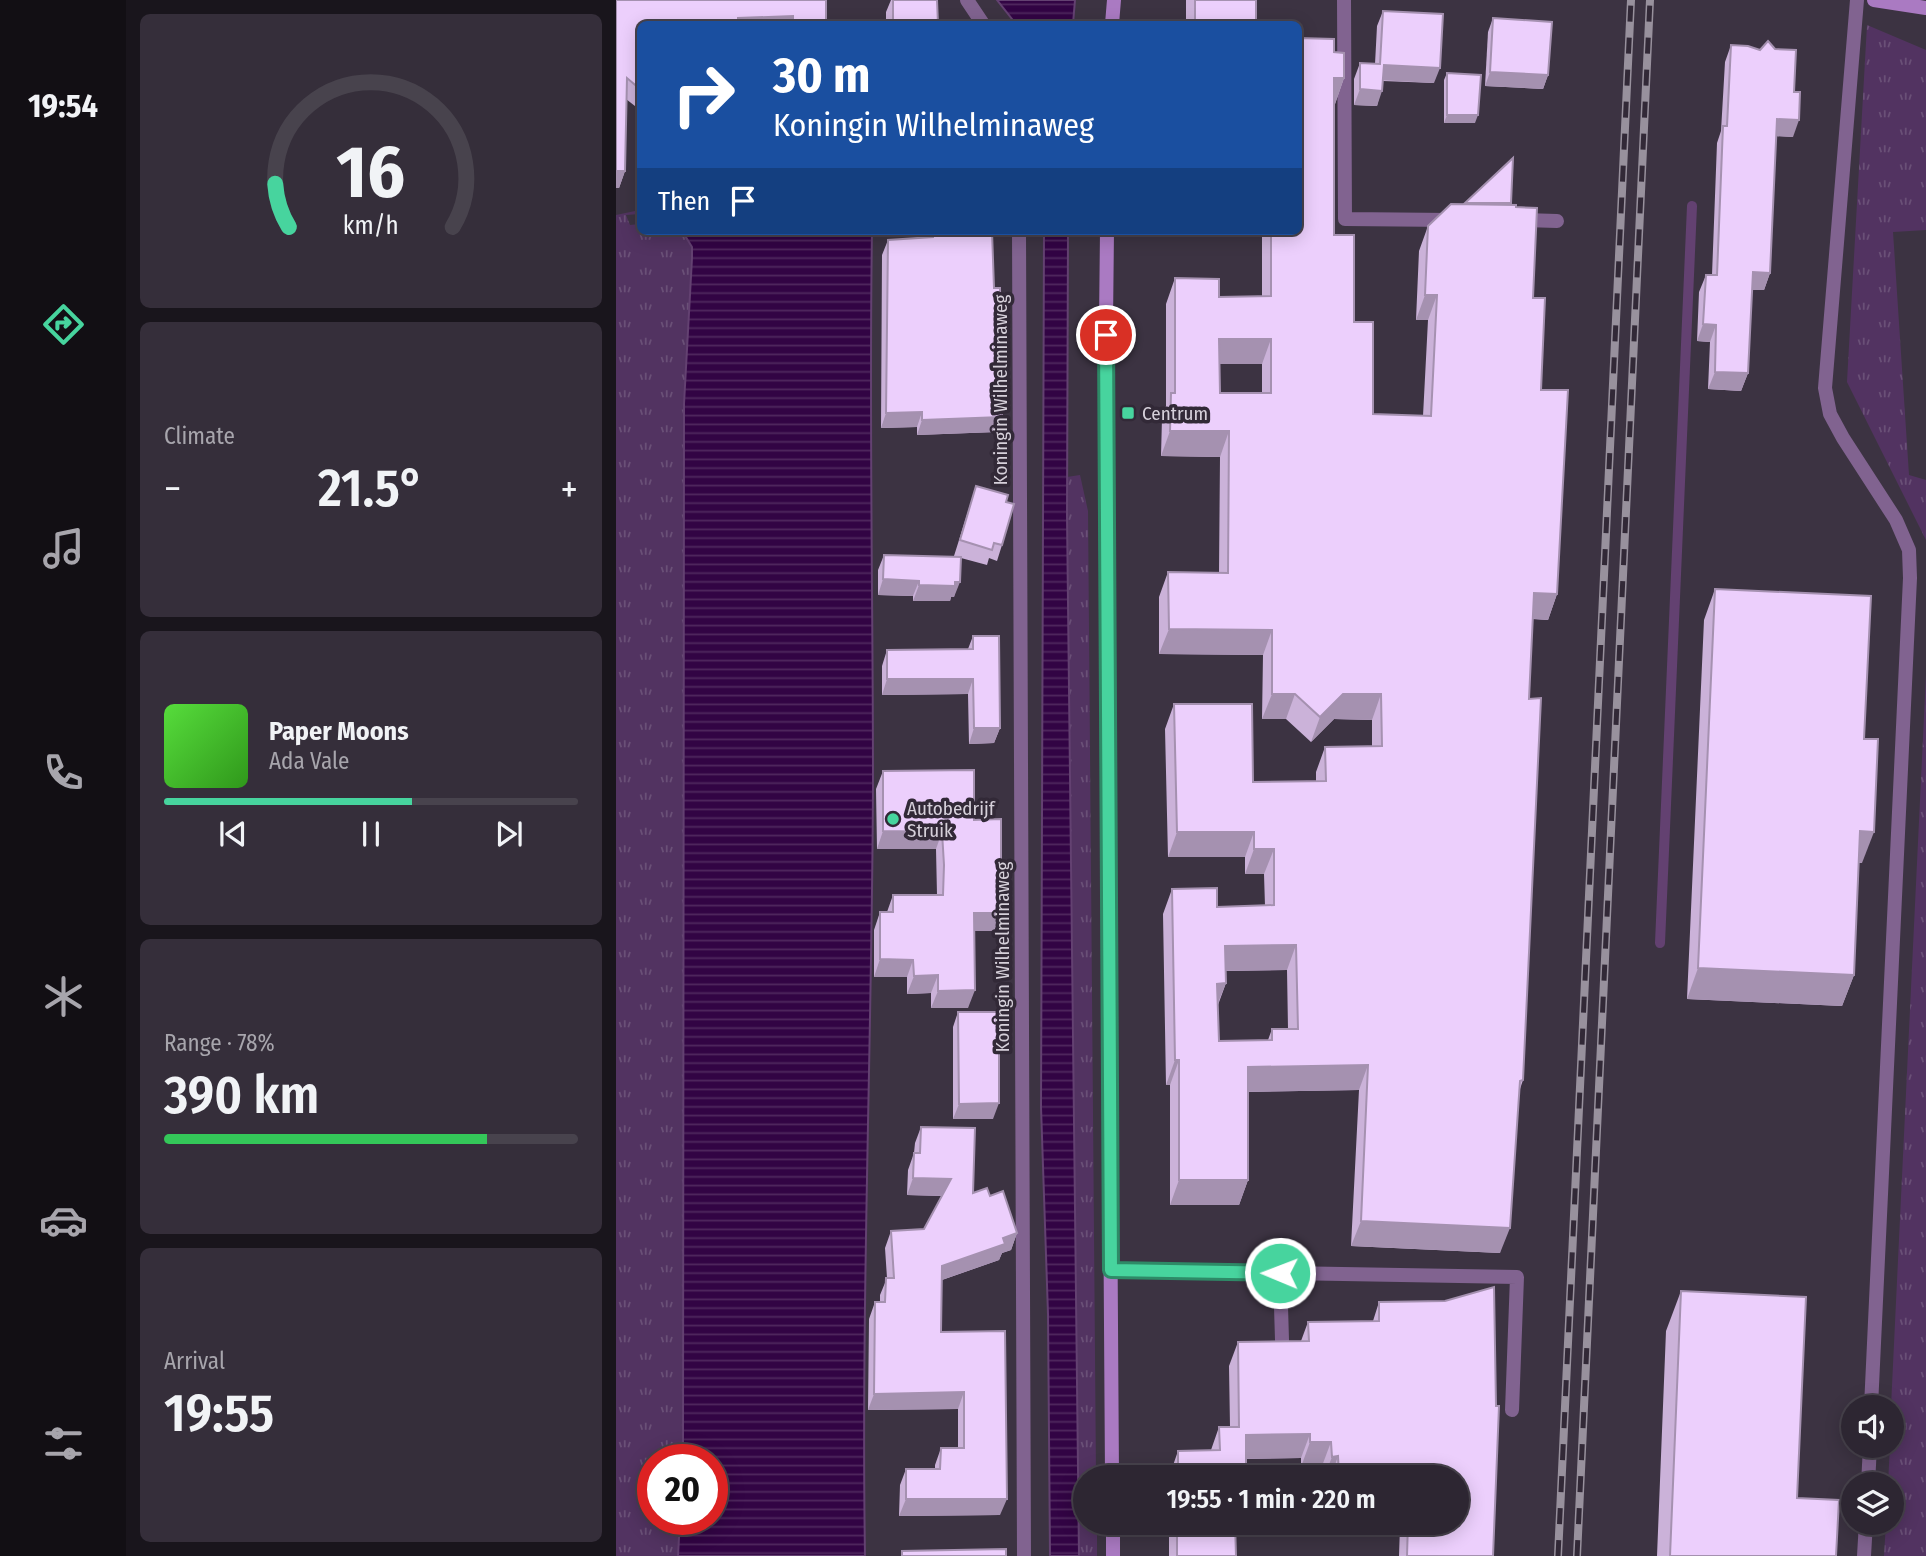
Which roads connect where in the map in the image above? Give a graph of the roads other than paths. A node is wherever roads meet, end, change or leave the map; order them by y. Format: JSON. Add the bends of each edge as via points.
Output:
{"nodes":[{"id":1,"x":967,"y":0,"type":"edge"},
{"id":2,"x":1114,"y":0,"type":"edge"},
{"id":3,"x":1344,"y":0,"type":"edge"},
{"id":4,"x":1857,"y":0,"type":"edge"},
{"id":5,"x":1874,"y":0,"type":"edge"},
{"id":6,"x":1926,"y":8,"type":"edge"},
{"id":7,"x":982,"y":21,"type":"edge"},
{"id":8,"x":1112,"y":21,"type":"edge"},
{"id":9,"x":1464,"y":220,"type":"edge"},
{"id":10,"x":1504,"y":220,"type":"edge"},
{"id":11,"x":1557,"y":221,"type":"dead end"},
{"id":12,"x":1019,"y":235,"type":"edge"},
{"id":13,"x":1107,"y":235,"type":"edge"},
{"id":14,"x":1111,"y":1270,"type":"junction"},
{"id":15,"x":1280,"y":1273,"type":"junction"},
{"id":16,"x":1282,"y":1340,"type":"edge"},
{"id":17,"x":1872,"y":1395,"type":"edge"},
{"id":18,"x":1512,"y":1410,"type":"dead end"},
{"id":19,"x":1112,"y":1465,"type":"edge"},
{"id":20,"x":1112,"y":1535,"type":"edge"},
{"id":21,"x":1865,"y":1535,"type":"edge"},
{"id":22,"x":1024,"y":1556,"type":"edge"},
{"id":23,"x":1113,"y":1556,"type":"edge"},
{"id":24,"x":1864,"y":1556,"type":"edge"}],
"edges":[{"from":1,"to":7,"type":"street"},
{"from":2,"to":8,"type":"main road"},
{"from":3,"to":9,"type":"street","via":[[1345,219]]},
{"from":4,"to":17,"type":"street","via":[[1825,388],[1830,414],[1896,520],[1909,550],[1910,578]]},
{"from":5,"to":6,"type":"main road"},
{"from":10,"to":11,"type":"street"},
{"from":12,"to":22,"type":"street","name":"Koningin Wilhelminaweg"},
{"from":13,"to":14,"type":"main road"},
{"from":14,"to":15,"type":"street"},
{"from":14,"to":19,"type":"main road"},
{"from":15,"to":16,"type":"street"},
{"from":15,"to":18,"type":"street","via":[[1517,1277]]},
{"from":20,"to":23,"type":"main road"},
{"from":21,"to":24,"type":"street"}]}
